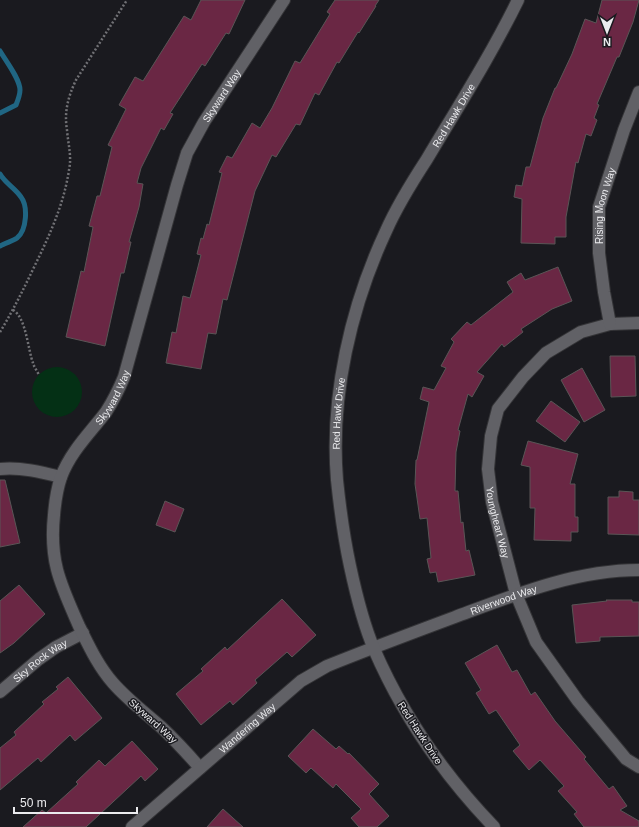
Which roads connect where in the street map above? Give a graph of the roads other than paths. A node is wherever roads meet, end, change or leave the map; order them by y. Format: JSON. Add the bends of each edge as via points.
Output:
{"nodes":[{"id":1,"x":284,"y":0,"type":"edge"},
{"id":2,"x":518,"y":0,"type":"edge"},
{"id":3,"x":639,"y":92,"type":"edge"},
{"id":4,"x":639,"y":323,"type":"edge"},
{"id":5,"x":610,"y":324,"type":"junction"},
{"id":6,"x":0,"y":469,"type":"edge"},
{"id":7,"x":61,"y":477,"type":"junction"},
{"id":8,"x":639,"y":570,"type":"edge"},
{"id":9,"x":516,"y":594,"type":"junction"},
{"id":10,"x":83,"y":633,"type":"junction"},
{"id":11,"x":374,"y":648,"type":"junction"},
{"id":12,"x":0,"y":692,"type":"edge"},
{"id":13,"x":200,"y":768,"type":"junction"},
{"id":14,"x":639,"y":768,"type":"edge"},
{"id":15,"x":132,"y":827,"type":"edge"},
{"id":16,"x":494,"y":827,"type":"edge"}],
"edges":[{"from":1,"to":7,"type":"street","name":"Skyward Way","via":[[187,153],[124,377],[113,401],[79,445]]},
{"from":2,"to":11,"type":"street","name":"Red Hawk Drive","via":[[488,56],[402,200],[374,259],[353,321],[337,419],[337,478],[352,577]]},
{"from":3,"to":5,"type":"street","name":"Rising Moon Way","via":[[624,130],[600,207],[600,253]]},
{"from":4,"to":5,"type":"street","name":"Youngheart Way"},
{"from":5,"to":9,"type":"street","name":"Youngheart Way","via":[[581,332],[546,353],[523,376],[498,409],[491,436],[488,470],[492,502]]},
{"from":6,"to":7,"type":"street","via":[[39,471]]},
{"from":7,"to":10,"type":"street","name":"Skyward Way","via":[[54,512],[53,554],[57,573]]},
{"from":8,"to":9,"type":"street","name":"Riverwood Way","via":[[622,570],[565,579]]},
{"from":9,"to":11,"type":"street","name":"Riverwood Way"},
{"from":9,"to":14,"type":"street","name":"Youngheart Way","via":[[536,642],[578,701],[626,759]]},
{"from":10,"to":12,"type":"street","name":"Sky Rock Way","via":[[39,659]]},
{"from":10,"to":13,"type":"street","name":"Skyward Way","via":[[93,655],[112,682],[174,739]]},
{"from":11,"to":13,"type":"street","name":"Wandering Way","via":[[327,666],[301,681]]},
{"from":11,"to":16,"type":"street","name":"Red Hawk Drive","via":[[408,716],[425,743],[460,790]]},
{"from":13,"to":15,"type":"street","name":"Wandering Way"}]}
